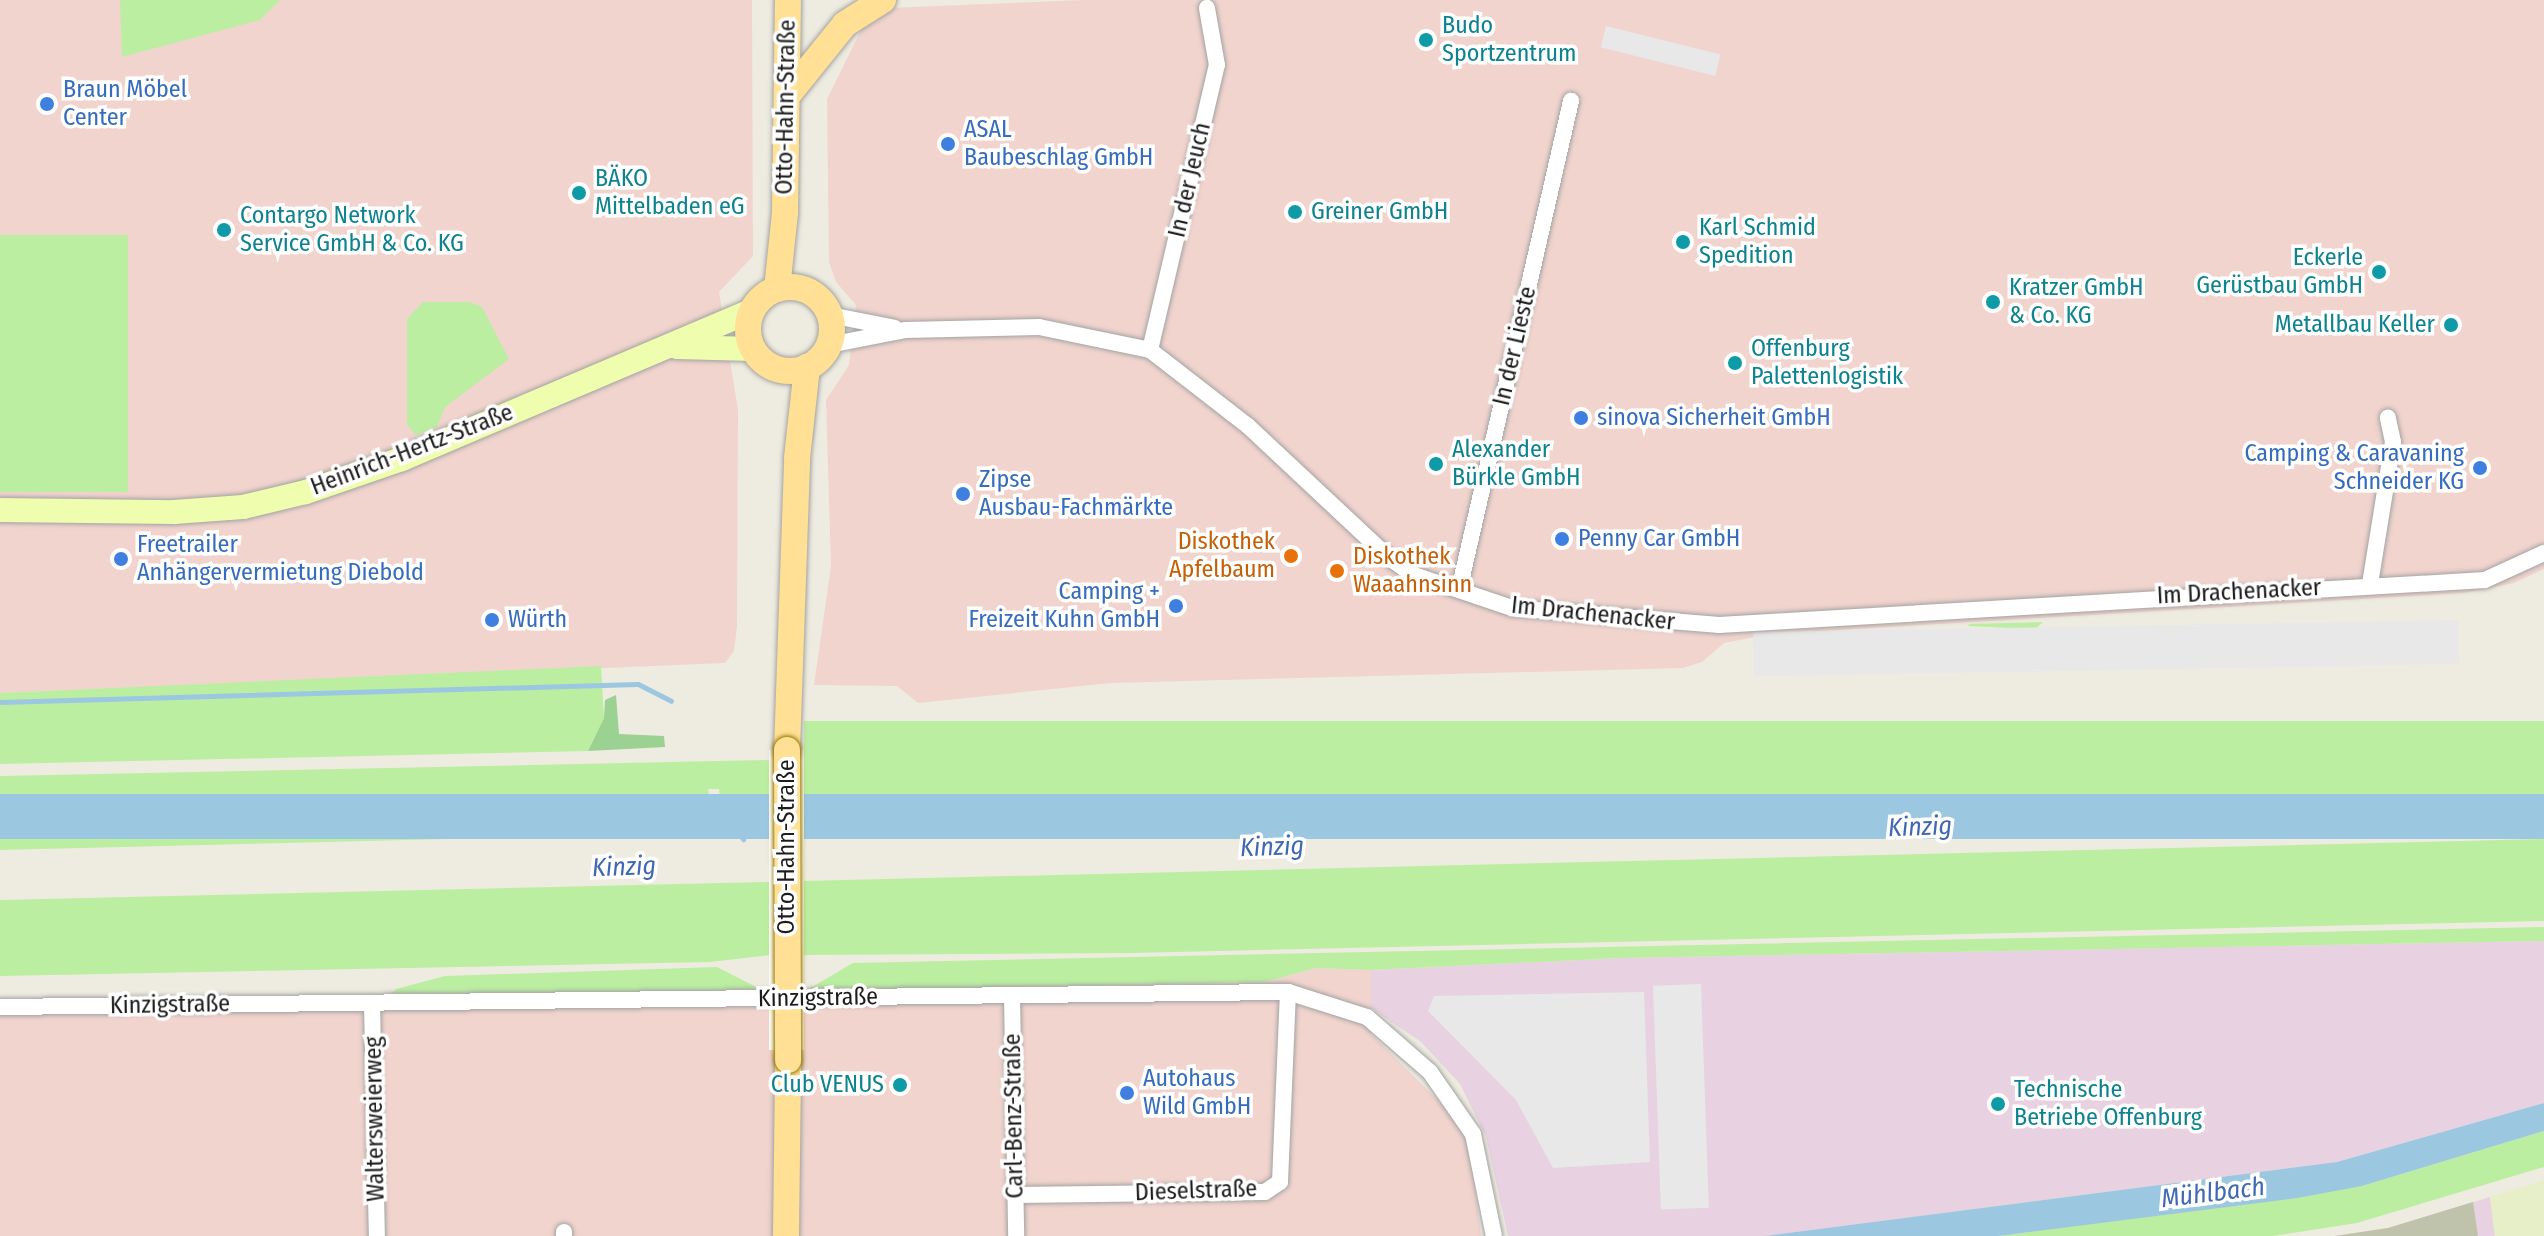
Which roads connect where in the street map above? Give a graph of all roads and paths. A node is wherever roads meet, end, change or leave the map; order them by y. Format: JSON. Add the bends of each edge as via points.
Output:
{"nodes":[{"id":1,"x":788,"y":0,"type":"edge"},
{"id":2,"x":883,"y":0,"type":"edge"},
{"id":3,"x":1207,"y":8,"type":"dead end"},
{"id":4,"x":787,"y":96,"type":"junction"},
{"id":5,"x":1571,"y":101,"type":"dead end"},
{"id":6,"x":785,"y":213,"type":"junction"},
{"id":7,"x":777,"y":289,"type":"junction"},
{"id":8,"x":805,"y":289,"type":"junction"},
{"id":9,"x":753,"y":310,"type":"junction"},
{"id":10,"x":830,"y":315,"type":"junction"},
{"id":11,"x":905,"y":330,"type":"junction"},
{"id":12,"x":829,"y":345,"type":"junction"},
{"id":13,"x":671,"y":347,"type":"junction"},
{"id":14,"x":753,"y":349,"type":"junction"},
{"id":15,"x":1150,"y":350,"type":"junction"},
{"id":16,"x":807,"y":367,"type":"junction"},
{"id":17,"x":777,"y":369,"type":"junction"},
{"id":18,"x":2388,"y":418,"type":"dead end"},
{"id":19,"x":797,"y":458,"type":"junction"},
{"id":20,"x":0,"y":510,"type":"edge"},
{"id":21,"x":2544,"y":553,"type":"edge"},
{"id":22,"x":2370,"y":584,"type":"junction"},
{"id":23,"x":1459,"y":590,"type":"junction"},
{"id":24,"x":1288,"y":992,"type":"junction"},
{"id":25,"x":1012,"y":996,"type":"junction"},
{"id":26,"x":372,"y":1003,"type":"junction"},
{"id":27,"x":0,"y":1007,"type":"edge"},
{"id":28,"x":1015,"y":1195,"type":"junction"},
{"id":29,"x":377,"y":1236,"type":"edge"},
{"id":30,"x":786,"y":1236,"type":"edge"},
{"id":31,"x":1016,"y":1236,"type":"edge"},
{"id":32,"x":1494,"y":1236,"type":"edge"}],
"edges":[{"from":1,"to":4,"type":"main road","name":"Otto-Hahn-Straße"},
{"from":2,"to":4,"type":"main road","via":[[837,32]]},
{"from":3,"to":15,"type":"street","name":"In der Jeuch","via":[[1217,65]]},
{"from":4,"to":6,"type":"main road","name":"Otto-Hahn-Straße"},
{"from":5,"to":23,"type":"street","name":"In der Lieste"},
{"from":6,"to":7,"type":"main road","name":"Otto-Hahn-Straße"},
{"from":6,"to":8,"type":"main road","name":"Otto-Hahn-Straße"},
{"from":7,"to":8,"type":"main road"},
{"from":7,"to":9,"type":"main road"},
{"from":8,"to":10,"type":"main road","name":"Otto-Hahn-Straße"},
{"from":9,"to":13,"type":"street","name":"Heinrich-Hertz-Straße"},
{"from":9,"to":14,"type":"main road"},
{"from":10,"to":11,"type":"street","name":"Im Drachenacker"},
{"from":10,"to":12,"type":"main road"},
{"from":11,"to":12,"type":"street","name":"Im Drachenacker"},
{"from":11,"to":15,"type":"street","name":"Im Drachenacker","via":[[1039,327]]},
{"from":12,"to":16,"type":"main road"},
{"from":13,"to":14,"type":"street","name":"Heinrich-Hertz-Straße"},
{"from":13,"to":20,"type":"street","name":"Heinrich-Hertz-Straße","via":[[402,459],[306,492],[243,507],[174,512]]},
{"from":14,"to":17,"type":"main road"},
{"from":15,"to":23,"type":"street","name":"Im Drachenacker","via":[[1248,426],[1388,557],[1414,575]]},
{"from":16,"to":17,"type":"main road"},
{"from":16,"to":19,"type":"main road","name":"Otto-Hahn-Straße"},
{"from":17,"to":19,"type":"main road","name":"Otto-Hahn-Straße"},
{"from":18,"to":22,"type":"street","via":[[2393,442]]},
{"from":19,"to":30,"type":"main road","name":"Otto-Hahn-Straße","bridge":true,"via":[[787,750]]},
{"from":21,"to":22,"type":"street","name":"Im Drachenacker","via":[[2485,580]]},
{"from":22,"to":23,"type":"street","name":"Im Drachenacker","via":[[1719,625],[1512,608]]},
{"from":24,"to":25,"type":"street","name":"Kinzigstraße"},
{"from":24,"to":28,"type":"street","name":"Dieselstraße","via":[[1280,1182],[1265,1192]]},
{"from":24,"to":32,"type":"street","name":"Kinzigstraße","via":[[1367,1017],[1430,1072],[1473,1134]]},
{"from":25,"to":26,"type":"street","name":"Kinzigstraße"},
{"from":25,"to":28,"type":"street","name":"Carl-Benz-Straße"},
{"from":26,"to":27,"type":"street","name":"Kinzigstraße"},
{"from":26,"to":29,"type":"street","name":"Waltersweierweg"},
{"from":28,"to":31,"type":"street","name":"Carl-Benz-Straße"}]}
